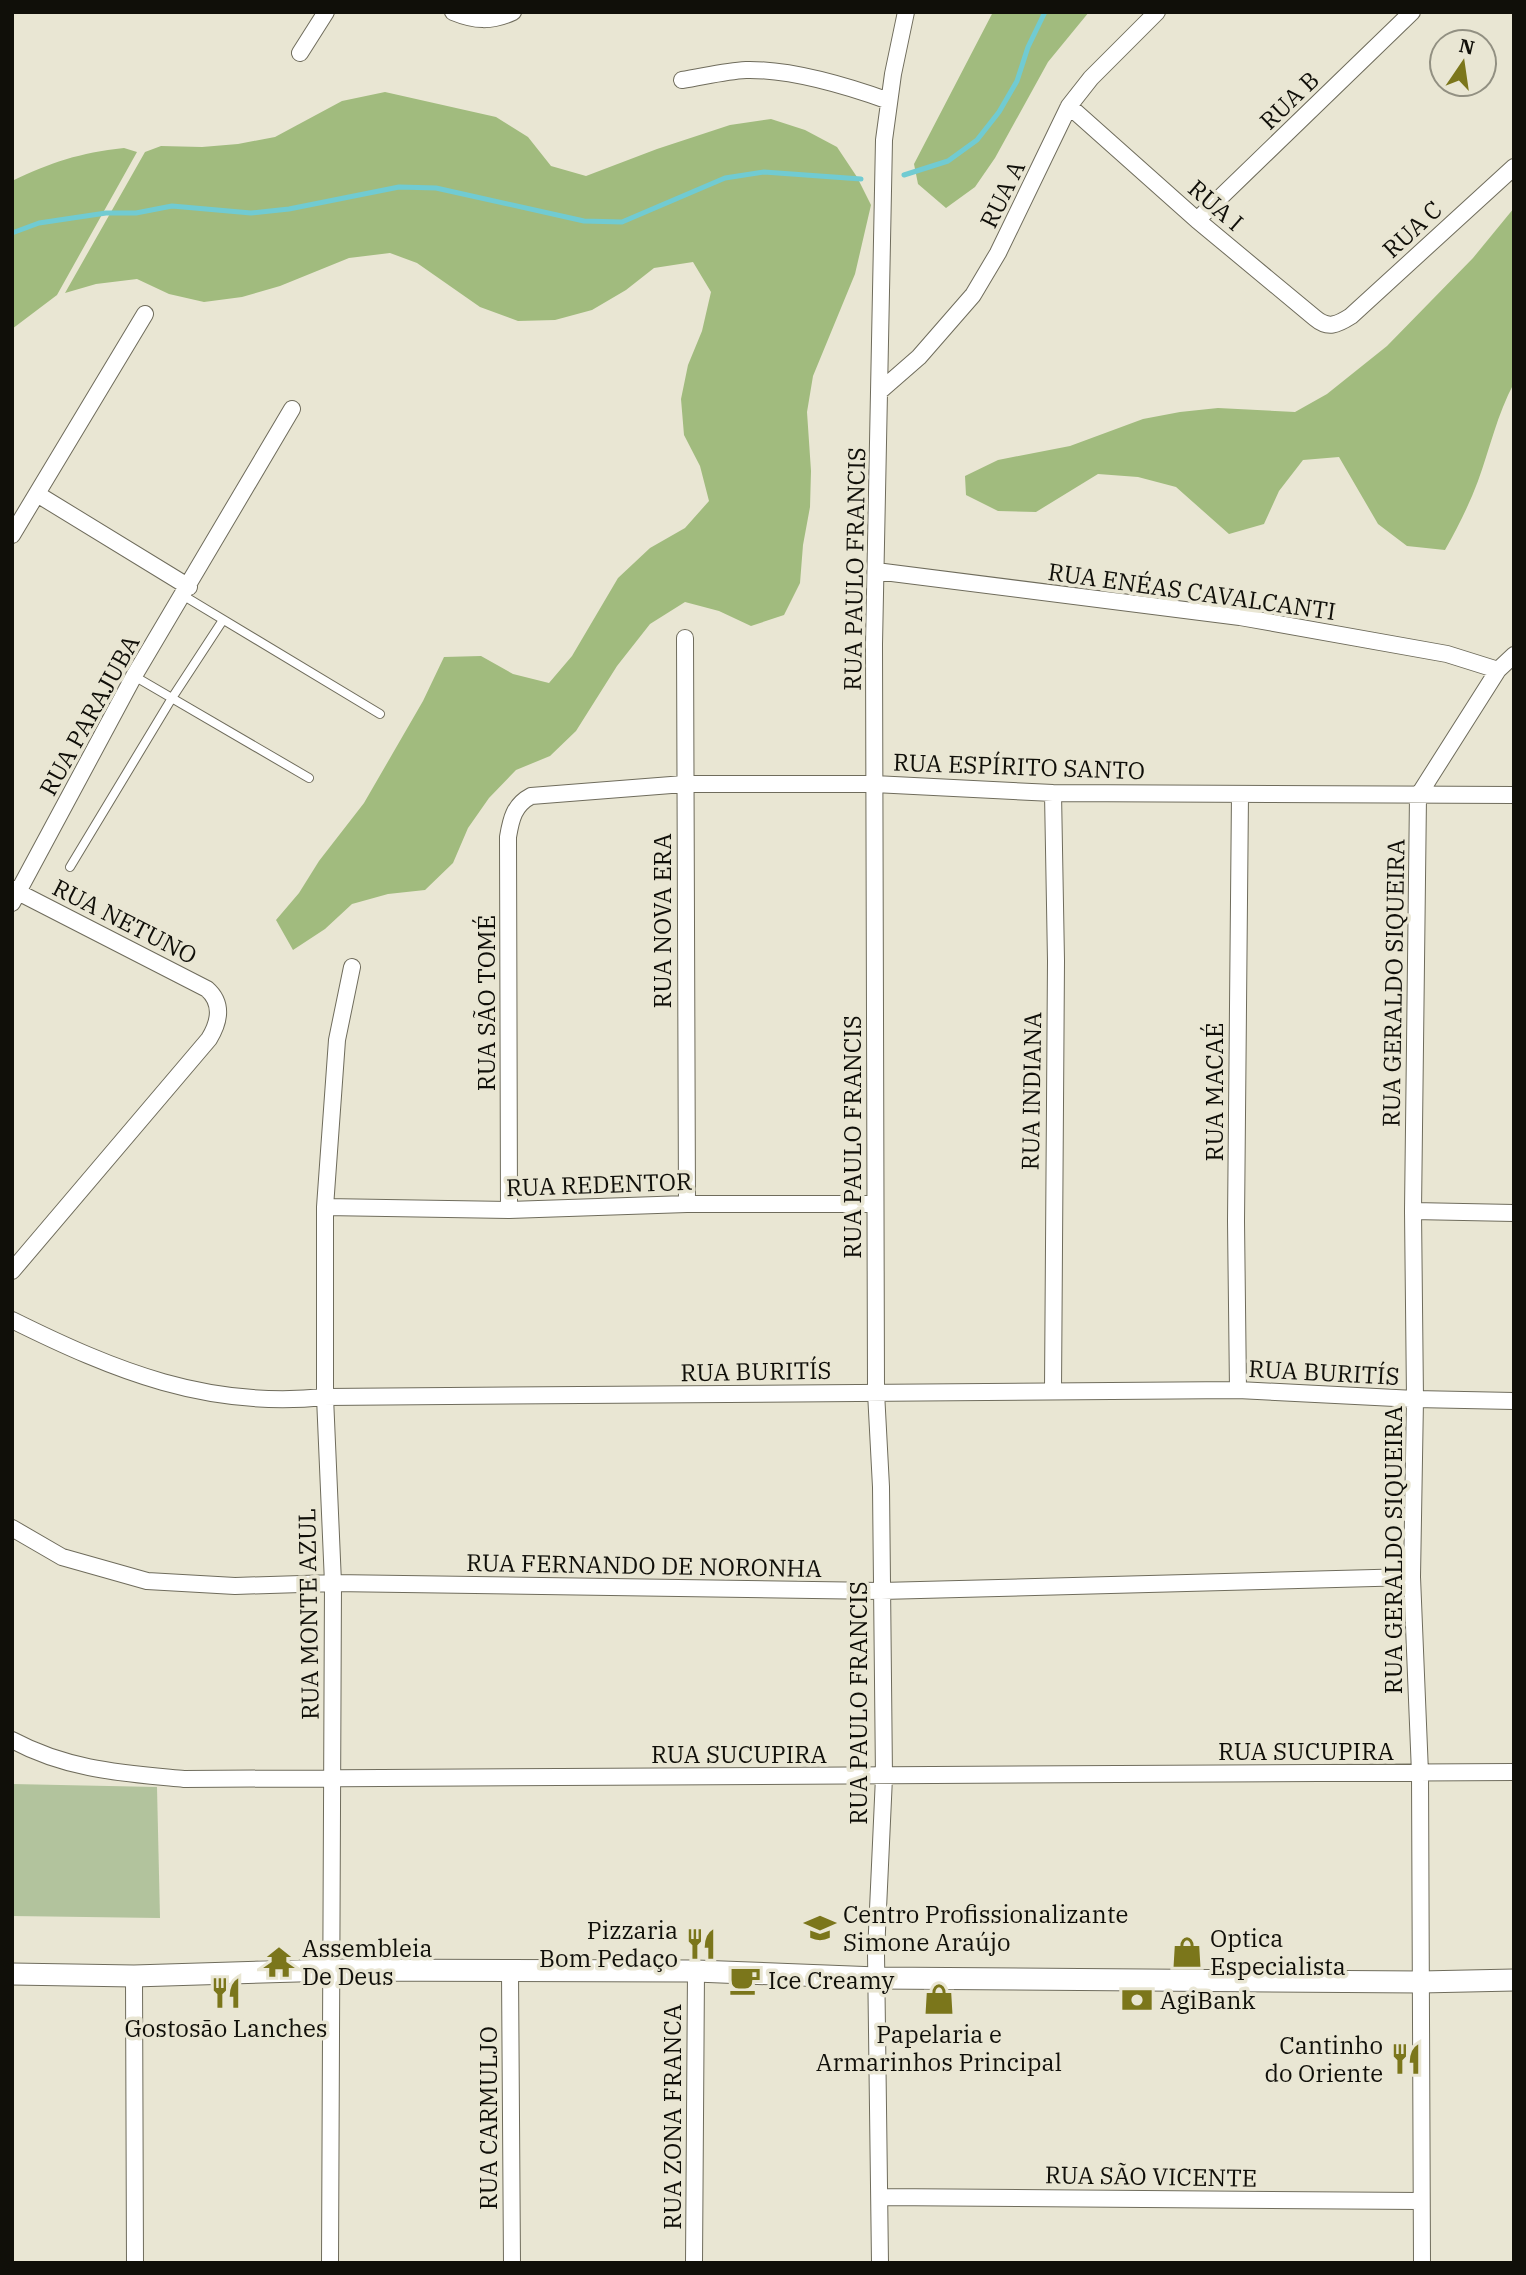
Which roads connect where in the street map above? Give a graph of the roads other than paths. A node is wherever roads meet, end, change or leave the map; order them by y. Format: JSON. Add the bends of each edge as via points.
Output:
{"nodes":[{"id":1,"x":326,"y":12,"type":"edge"},
{"id":2,"x":453,"y":12,"type":"edge"},
{"id":3,"x":513,"y":12,"type":"edge"},
{"id":4,"x":906,"y":12,"type":"edge"},
{"id":5,"x":1157,"y":12,"type":"edge"},
{"id":6,"x":1412,"y":12,"type":"edge"},
{"id":7,"x":300,"y":54,"type":"dead end"},
{"id":8,"x":681,"y":80,"type":"dead end"},
{"id":9,"x":889,"y":100,"type":"junction"},
{"id":10,"x":1069,"y":106,"type":"junction"},
{"id":11,"x":1514,"y":167,"type":"edge"},
{"id":12,"x":1197,"y":220,"type":"junction"},
{"id":13,"x":145,"y":314,"type":"dead end"},
{"id":14,"x":1339,"y":323,"type":"joint"},
{"id":15,"x":880,"y":391,"type":"junction"},
{"id":16,"x":292,"y":409,"type":"dead end"},
{"id":17,"x":37,"y":494,"type":"junction"},
{"id":18,"x":12,"y":535,"type":"edge"},
{"id":19,"x":876,"y":570,"type":"junction"},
{"id":20,"x":186,"y":591,"type":"junction"},
{"id":21,"x":223,"y":620,"type":"junction"},
{"id":22,"x":685,"y":638,"type":"dead end"},
{"id":23,"x":1514,"y":655,"type":"edge"},
{"id":24,"x":1498,"y":670,"type":"junction"},
{"id":25,"x":134,"y":677,"type":"junction"},
{"id":26,"x":172,"y":698,"type":"junction"},
{"id":27,"x":380,"y":714,"type":"dead end"},
{"id":28,"x":309,"y":778,"type":"dead end"},
{"id":29,"x":684,"y":784,"type":"junction"},
{"id":30,"x":874,"y":784,"type":"junction"},
{"id":31,"x":1053,"y":793,"type":"junction"},
{"id":32,"x":1240,"y":794,"type":"junction"},
{"id":33,"x":1514,"y":795,"type":"edge"},
{"id":34,"x":1418,"y":796,"type":"junction"},
{"id":35,"x":524,"y":799,"type":"joint"},
{"id":36,"x":71,"y":867,"type":"dead end"},
{"id":37,"x":14,"y":895,"type":"edge"},
{"id":38,"x":352,"y":967,"type":"dead end"},
{"id":39,"x":875,"y":1203,"type":"junction"},
{"id":40,"x":687,"y":1204,"type":"junction"},
{"id":41,"x":325,"y":1207,"type":"junction"},
{"id":42,"x":509,"y":1210,"type":"junction"},
{"id":43,"x":1413,"y":1211,"type":"junction"},
{"id":44,"x":1514,"y":1213,"type":"edge"},
{"id":45,"x":12,"y":1270,"type":"edge"},
{"id":46,"x":12,"y":1320,"type":"edge"},
{"id":47,"x":1053,"y":1390,"type":"junction"},
{"id":48,"x":1238,"y":1390,"type":"junction"},
{"id":49,"x":876,"y":1392,"type":"junction"},
{"id":50,"x":325,"y":1397,"type":"junction"},
{"id":51,"x":1415,"y":1399,"type":"junction"},
{"id":52,"x":1514,"y":1401,"type":"edge"},
{"id":53,"x":12,"y":1528,"type":"edge"},
{"id":54,"x":1412,"y":1577,"type":"junction"},
{"id":55,"x":333,"y":1583,"type":"junction"},
{"id":56,"x":881,"y":1591,"type":"junction"},
{"id":57,"x":12,"y":1740,"type":"edge"},
{"id":58,"x":1514,"y":1772,"type":"edge"},
{"id":59,"x":1420,"y":1773,"type":"junction"},
{"id":60,"x":331,"y":1777,"type":"junction"},
{"id":61,"x":884,"y":1777,"type":"junction"},
{"id":62,"x":332,"y":1970,"type":"junction"},
{"id":63,"x":696,"y":1971,"type":"junction"},
{"id":64,"x":510,"y":1972,"type":"junction"},
{"id":65,"x":12,"y":1974,"type":"edge"},
{"id":66,"x":134,"y":1976,"type":"junction"},
{"id":67,"x":877,"y":1978,"type":"junction"},
{"id":68,"x":1514,"y":1980,"type":"edge"},
{"id":69,"x":1421,"y":1982,"type":"junction"},
{"id":70,"x":880,"y":2197,"type":"junction"},
{"id":71,"x":1421,"y":2201,"type":"junction"},
{"id":72,"x":135,"y":2263,"type":"edge"},
{"id":73,"x":330,"y":2263,"type":"edge"},
{"id":74,"x":512,"y":2263,"type":"edge"},
{"id":75,"x":694,"y":2263,"type":"edge"},
{"id":76,"x":880,"y":2263,"type":"edge"},
{"id":77,"x":1422,"y":2263,"type":"edge"}],
"edges":[{"from":1,"to":7,"type":"street"},
{"from":2,"to":3,"type":"street","via":[[478,20]]},
{"from":4,"to":9,"type":"street","name":"RUA PAULO FRANCIS"},
{"from":5,"to":10,"type":"street","name":"RUA A"},
{"from":6,"to":12,"type":"street","name":"RUA B"},
{"from":8,"to":9,"type":"street","via":[[762,71],[831,82]]},
{"from":9,"to":15,"type":"street","name":"RUA PAULO FRANCIS","via":[[884,140]]},
{"from":10,"to":12,"type":"street","name":"RUA I"},
{"from":10,"to":15,"type":"street","name":"RUA A","via":[[973,295],[919,357]]},
{"from":11,"to":14,"type":"street","name":"RUA C"},
{"from":12,"to":14,"type":"street","name":"RUA I","via":[[1321,323]]},
{"from":13,"to":17,"type":"street"},
{"from":15,"to":19,"type":"street","name":"RUA PAULO FRANCIS"},
{"from":16,"to":20,"type":"street","name":"RUA PARAJUBA"},
{"from":17,"to":18,"type":"street"},
{"from":17,"to":20,"type":"street"},
{"from":19,"to":24,"type":"street","name":"RUA ENÉAS CAVALCANTI","via":[[1240,617],[1447,654]]},
{"from":19,"to":30,"type":"street","name":"RUA PAULO FRANCIS"},
{"from":20,"to":21,"type":"lane"},
{"from":20,"to":25,"type":"street","name":"RUA PARAJUBA"},
{"from":21,"to":26,"type":"lane"},
{"from":21,"to":27,"type":"lane"},
{"from":22,"to":29,"type":"street","name":"RUA NOVA ERA"},
{"from":23,"to":24,"type":"street"},
{"from":24,"to":34,"type":"street"},
{"from":25,"to":26,"type":"lane"},
{"from":25,"to":37,"type":"street","name":"RUA PARAJUBA"},
{"from":26,"to":28,"type":"lane"},
{"from":26,"to":36,"type":"lane"},
{"from":29,"to":30,"type":"street","name":"RUA ESPÍRITO SANTO"},
{"from":29,"to":35,"type":"street","name":"RUA ESPÍRITO SANTO"},
{"from":29,"to":40,"type":"street","name":"RUA NOVA ERA"},
{"from":30,"to":31,"type":"street","name":"RUA ESPÍRITO SANTO"},
{"from":30,"to":39,"type":"street","name":"RUA PAULO FRANCIS"},
{"from":31,"to":32,"type":"street","name":"RUA ESPÍRITO SANTO"},
{"from":31,"to":47,"type":"street","name":"RUA INDIANA"},
{"from":32,"to":34,"type":"street","name":"RUA ESPÍRITO SANTO"},
{"from":32,"to":48,"type":"street","name":"RUA MACAÉ"},
{"from":33,"to":34,"type":"street","name":"RUA ESPÍRITO SANTO"},
{"from":34,"to":43,"type":"street","name":"RUA GERALDO SIQUEIRA"},
{"from":35,"to":42,"type":"street","name":"RUA SÃO TOMÉ","via":[[512,816],[508,837]]},
{"from":37,"to":45,"type":"street","name":"RUA NETUNO","via":[[207,989],[216,997],[219,1014],[208,1039]]},
{"from":38,"to":41,"type":"street","name":"RUA MONTE AZUL","via":[[335,1053]]},
{"from":39,"to":40,"type":"street","name":"RUA REDENTOR"},
{"from":39,"to":49,"type":"street","name":"RUA PAULO FRANCIS"},
{"from":40,"to":42,"type":"street","name":"RUA REDENTOR"},
{"from":41,"to":42,"type":"street","name":"RUA REDENTOR"},
{"from":41,"to":50,"type":"street","name":"RUA MONTE AZUL"},
{"from":43,"to":44,"type":"street"},
{"from":43,"to":51,"type":"street","name":"RUA GERALDO SIQUEIRA"},
{"from":46,"to":50,"type":"street","name":"RUA BURITÍS","via":[[98,1361],[164,1383],[230,1397]]},
{"from":47,"to":48,"type":"street","name":"RUA BURITÍS"},
{"from":47,"to":49,"type":"street","name":"RUA BURITÍS"},
{"from":48,"to":51,"type":"street","name":"RUA BURITÍS"},
{"from":49,"to":50,"type":"street","name":"RUA BURITÍS"},
{"from":49,"to":56,"type":"street","name":"RUA PAULO FRANCIS"},
{"from":50,"to":55,"type":"street","name":"RUA MONTE AZUL"},
{"from":51,"to":52,"type":"street","name":"RUA BURITÍS"},
{"from":51,"to":54,"type":"street","name":"RUA GERALDO SIQUEIRA"},
{"from":53,"to":55,"type":"street","name":"RUA FERNANDO DE NORONHA","via":[[62,1557],[147,1581],[235,1586]]},
{"from":54,"to":56,"type":"street","name":"RUA FERNANDO DE NORONHA"},
{"from":54,"to":59,"type":"street","name":"RUA GERALDO SIQUEIRA"},
{"from":55,"to":56,"type":"street","name":"RUA FERNANDO DE NORONHA"},
{"from":55,"to":60,"type":"street","name":"RUA MONTE AZUL"},
{"from":56,"to":61,"type":"street","name":"RUA PAULO FRANCIS"},
{"from":57,"to":60,"type":"street","name":"RUA SUCUPIRA","via":[[35,1753],[117,1773],[184,1779]]},
{"from":58,"to":59,"type":"street","name":"RUA SUCUPIRA"},
{"from":59,"to":61,"type":"street","name":"RUA SUCUPIRA"},
{"from":59,"to":69,"type":"street","name":"RUA GERALDO SIQUEIRA"},
{"from":60,"to":61,"type":"street","name":"RUA SUCUPIRA"},
{"from":60,"to":62,"type":"street","name":"RUA MONTE AZUL"},
{"from":61,"to":67,"type":"street","name":"RUA PAULO FRANCIS"},
{"from":62,"to":64,"type":"street"},
{"from":62,"to":66,"type":"street"},
{"from":62,"to":73,"type":"street","name":"RUA MONTE AZUL"},
{"from":63,"to":64,"type":"street"},
{"from":63,"to":67,"type":"street"},
{"from":63,"to":75,"type":"street","name":"RUA ZONA FRANCA"},
{"from":64,"to":74,"type":"street","name":"RUA CARMULJO"},
{"from":65,"to":66,"type":"street"},
{"from":66,"to":72,"type":"street"},
{"from":67,"to":69,"type":"street"},
{"from":67,"to":70,"type":"street","name":"RUA PAULO FRANCIS"},
{"from":68,"to":69,"type":"street"},
{"from":69,"to":71,"type":"street","name":"RUA GERALDO SIQUEIRA"},
{"from":70,"to":71,"type":"street","name":"RUA SÃO VICENTE"},
{"from":70,"to":76,"type":"street","name":"RUA PAULO FRANCIS"},
{"from":71,"to":77,"type":"street","name":"RUA GERALDO SIQUEIRA"}]}
